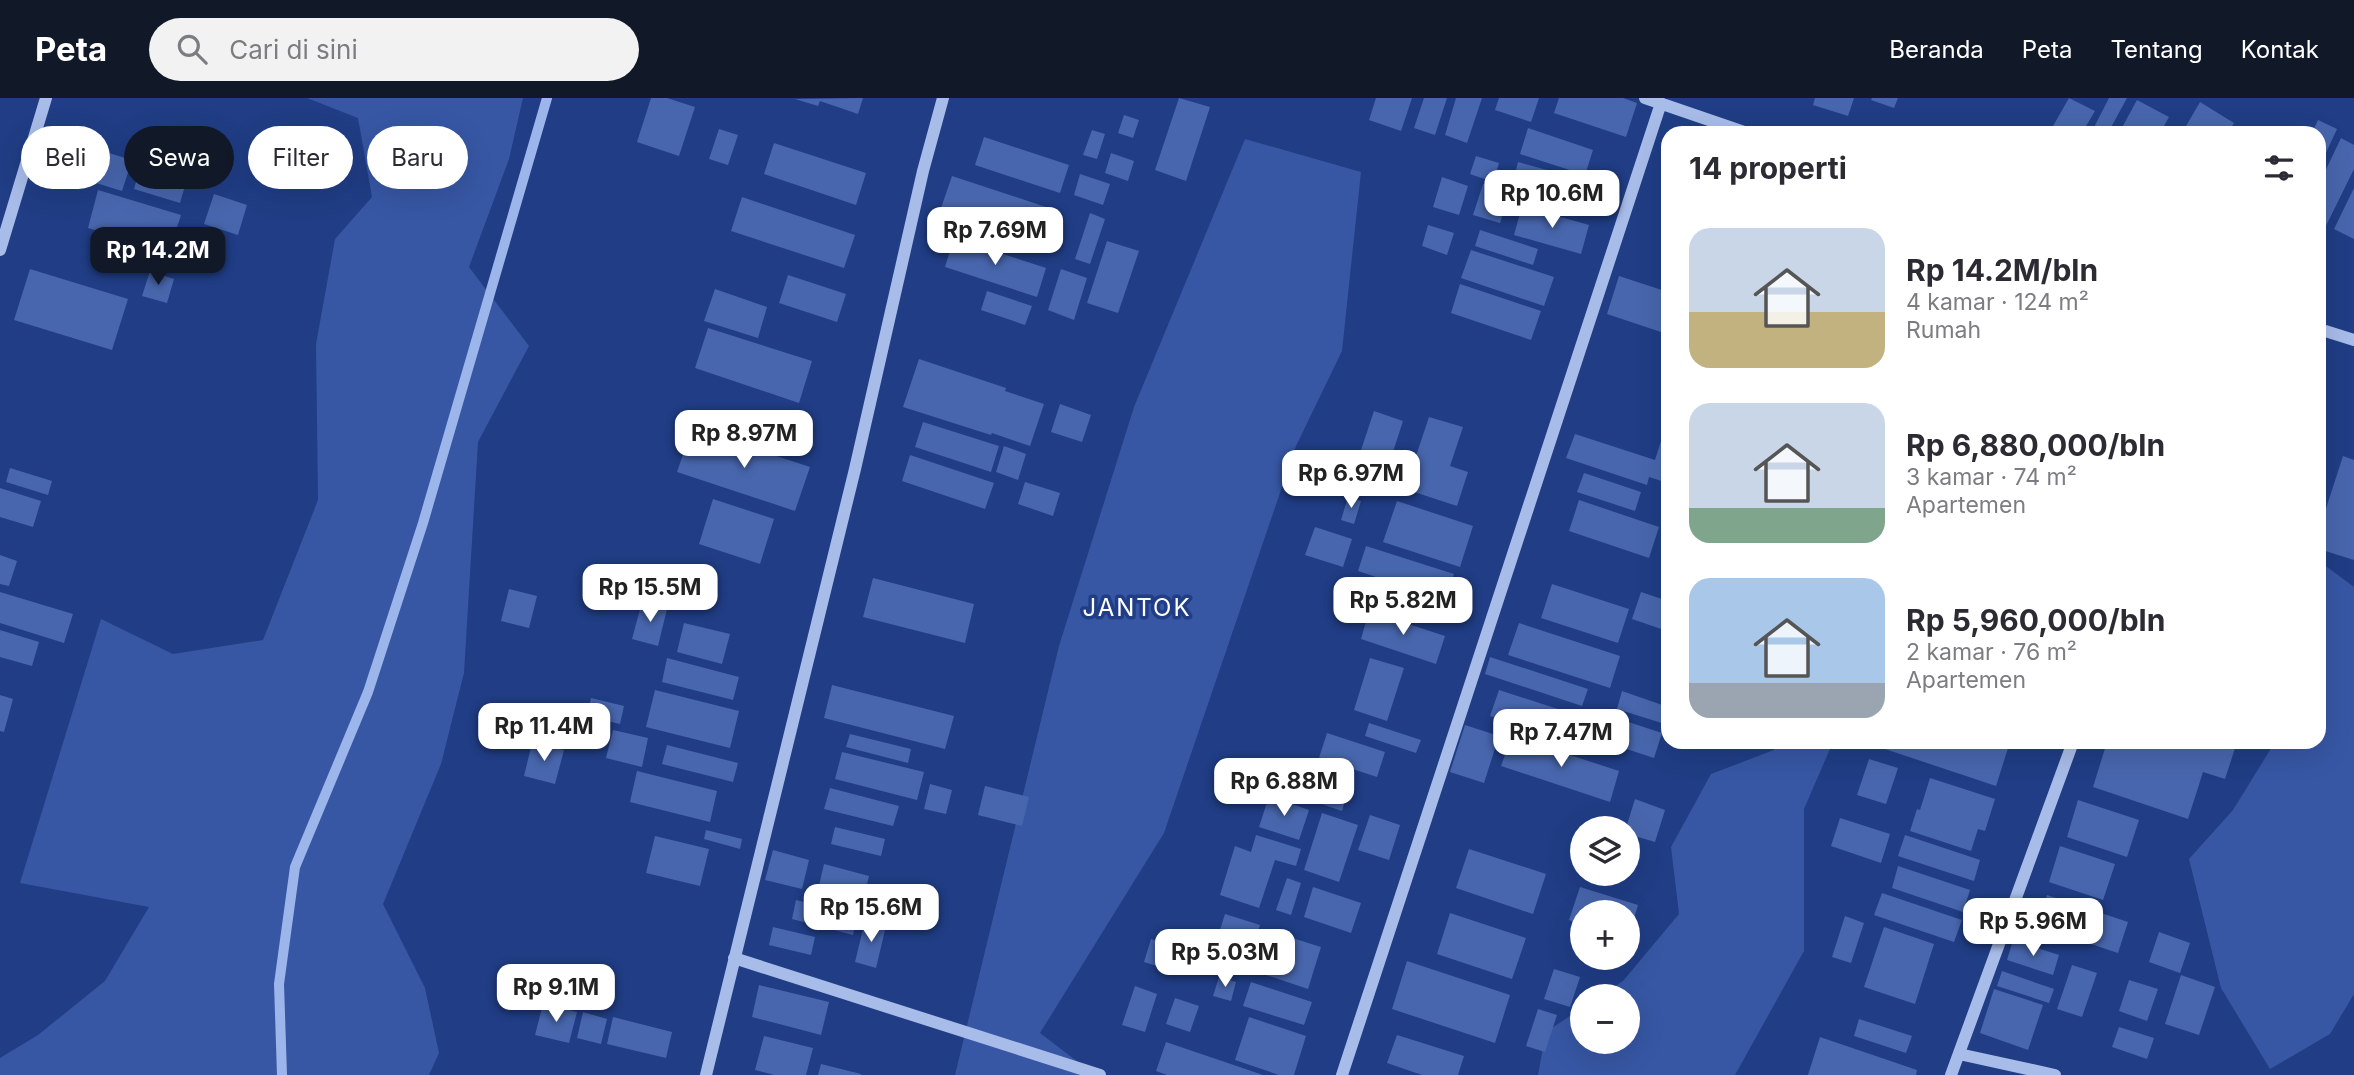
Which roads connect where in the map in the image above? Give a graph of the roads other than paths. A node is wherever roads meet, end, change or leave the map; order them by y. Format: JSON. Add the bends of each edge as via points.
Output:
{"nodes":[{"id":1,"x":46,"y":98,"type":"edge"},
{"id":2,"x":943,"y":98,"type":"edge"},
{"id":3,"x":1645,"y":98,"type":"edge"},
{"id":4,"x":1661,"y":103,"type":"junction"},
{"id":5,"x":1727,"y":126,"type":"edge"},
{"id":6,"x":0,"y":250,"type":"edge"},
{"id":7,"x":2326,"y":331,"type":"edge"},
{"id":8,"x":2354,"y":340,"type":"edge"},
{"id":9,"x":2070,"y":749,"type":"edge"},
{"id":10,"x":734,"y":958,"type":"junction"},
{"id":11,"x":1959,"y":1054,"type":"junction"},
{"id":12,"x":706,"y":1075,"type":"edge"},
{"id":13,"x":1100,"y":1075,"type":"edge"},
{"id":14,"x":1342,"y":1075,"type":"edge"},
{"id":15,"x":1951,"y":1075,"type":"edge"},
{"id":16,"x":2055,"y":1075,"type":"edge"}],
"edges":[{"from":1,"to":6,"type":"street"},
{"from":2,"to":10,"type":"street"},
{"from":3,"to":4,"type":"street"},
{"from":4,"to":5,"type":"street"},
{"from":4,"to":14,"type":"street"},
{"from":7,"to":8,"type":"street"},
{"from":9,"to":11,"type":"street"},
{"from":10,"to":12,"type":"street"},
{"from":10,"to":13,"type":"street"},
{"from":11,"to":15,"type":"street"},
{"from":11,"to":16,"type":"street"}]}
